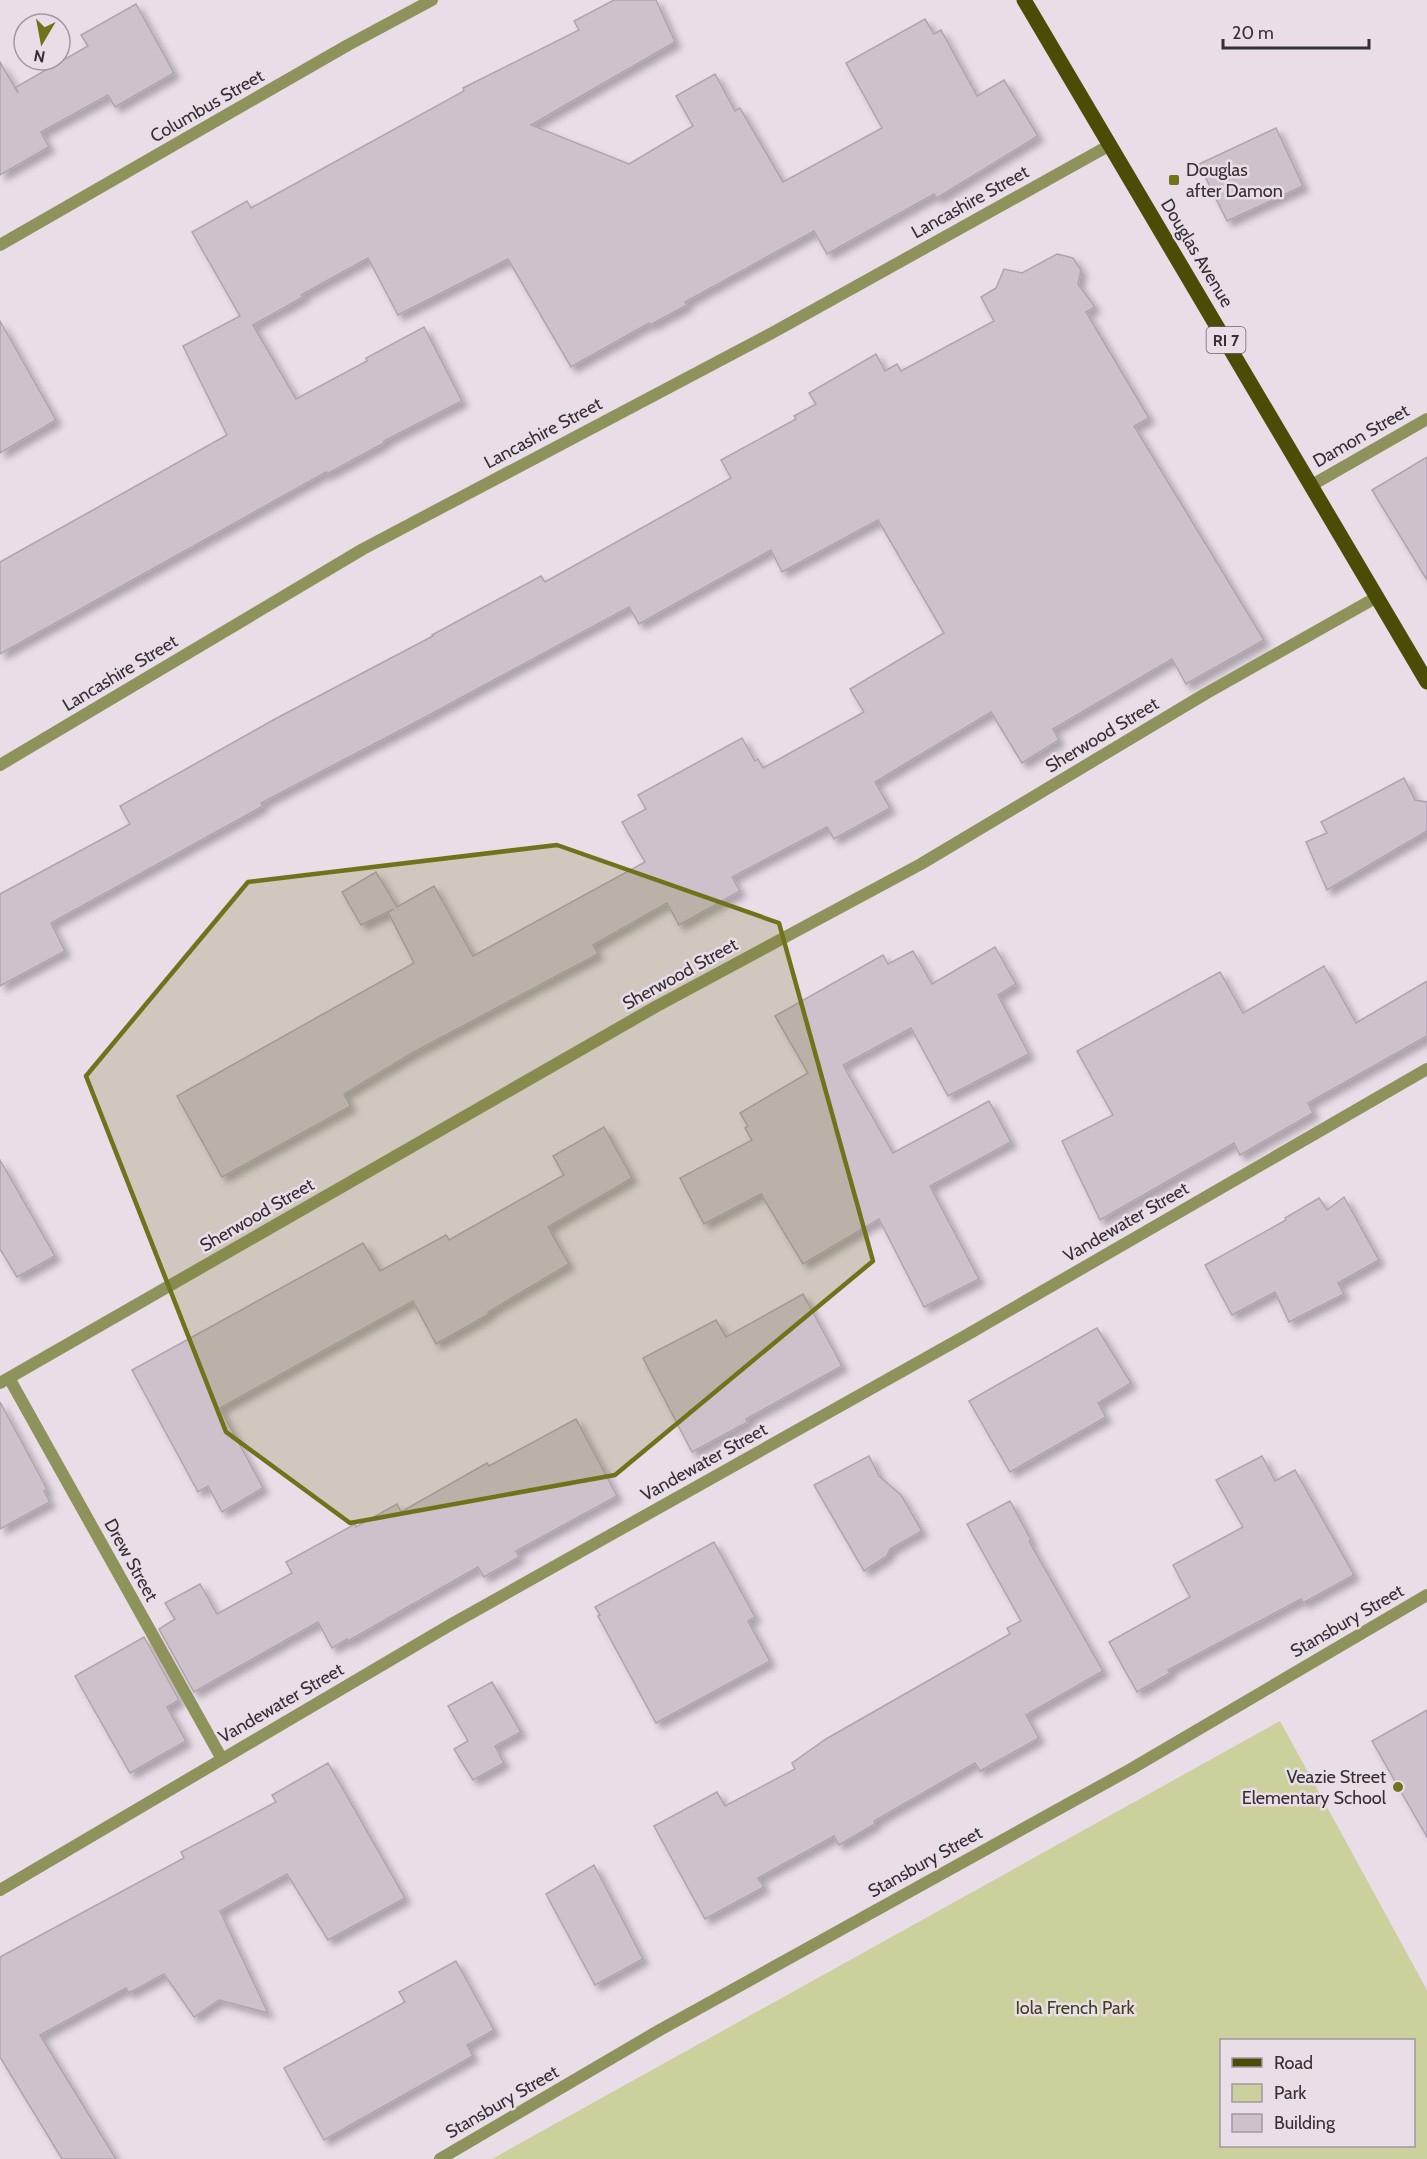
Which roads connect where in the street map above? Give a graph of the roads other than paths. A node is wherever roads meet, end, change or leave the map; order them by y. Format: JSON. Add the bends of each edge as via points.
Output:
{"nodes":[{"id":1,"x":432,"y":0,"type":"edge"},
{"id":2,"x":1024,"y":0,"type":"edge"},
{"id":3,"x":1110,"y":145,"type":"junction"},
{"id":4,"x":0,"y":245,"type":"edge"},
{"id":5,"x":1427,"y":419,"type":"edge"},
{"id":6,"x":1312,"y":485,"type":"junction"},
{"id":7,"x":1377,"y":597,"type":"junction"},
{"id":8,"x":1427,"y":682,"type":"edge"},
{"id":9,"x":0,"y":765,"type":"edge"},
{"id":10,"x":1427,"y":1069,"type":"edge"},
{"id":11,"x":5,"y":1381,"type":"edge"},
{"id":12,"x":1427,"y":1595,"type":"edge"},
{"id":13,"x":222,"y":1759,"type":"junction"},
{"id":14,"x":0,"y":1890,"type":"edge"},
{"id":15,"x":440,"y":2159,"type":"edge"}],
"edges":[{"from":1,"to":4,"type":"street","name":"Columbus Street"},
{"from":2,"to":3,"type":"main road","name":"Douglas Avenue","number":"RI 7"},
{"from":3,"to":6,"type":"main road","name":"Douglas Avenue","number":"RI 7"},
{"from":3,"to":9,"type":"street","name":"Lancashire Street","via":[[772,333],[363,549]]},
{"from":5,"to":6,"type":"street","name":"Damon Street"},
{"from":6,"to":7,"type":"main road","name":"Douglas Avenue","number":"RI 7"},
{"from":7,"to":8,"type":"main road","name":"Douglas Avenue","number":"RI 7"},
{"from":7,"to":11,"type":"street","name":"Sherwood Street","via":[[1205,694],[921,864],[657,1006]]},
{"from":10,"to":13,"type":"street","name":"Vandewater Street"},
{"from":11,"to":13,"type":"street","name":"Drew Street"},
{"from":12,"to":15,"type":"street","name":"Stansbury Street","via":[[1131,1769],[658,2031]]},
{"from":13,"to":14,"type":"street","name":"Vandewater Street"}]}
